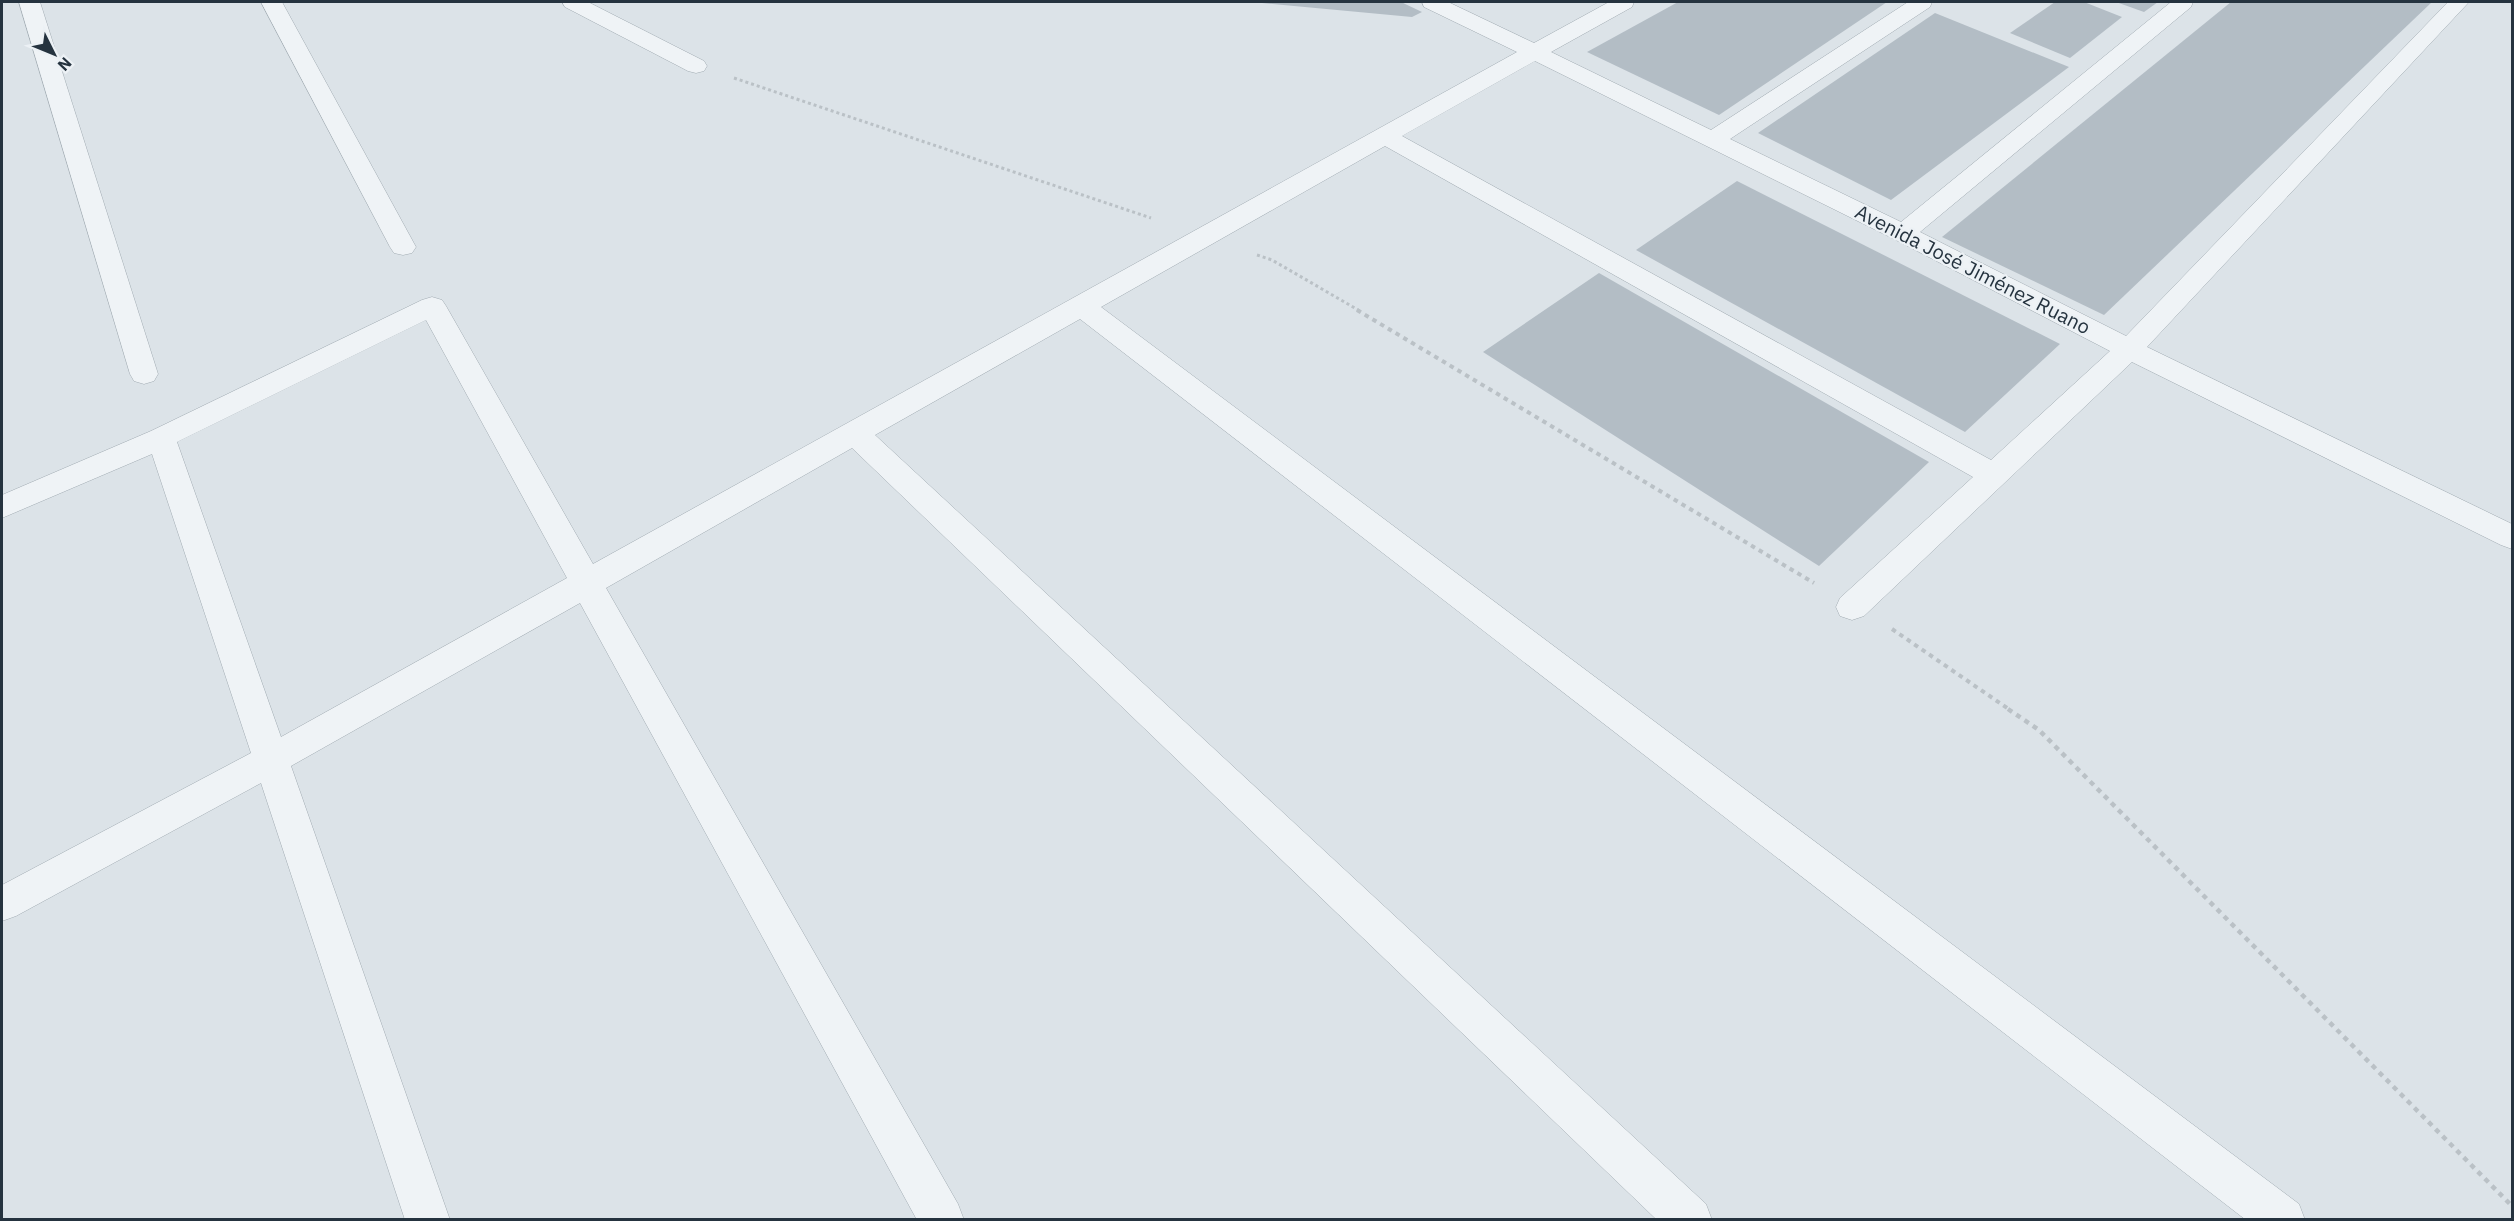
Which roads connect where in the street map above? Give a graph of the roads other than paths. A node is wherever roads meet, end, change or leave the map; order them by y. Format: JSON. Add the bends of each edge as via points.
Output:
{"nodes":[{"id":1,"x":29,"y":2,"type":"edge"},
{"id":2,"x":271,"y":2,"type":"edge"},
{"id":3,"x":573,"y":2,"type":"edge"},
{"id":4,"x":1432,"y":2,"type":"edge"},
{"id":5,"x":1624,"y":2,"type":"edge"},
{"id":6,"x":1922,"y":2,"type":"edge"},
{"id":7,"x":2183,"y":2,"type":"edge"},
{"id":8,"x":2459,"y":2,"type":"edge"},
{"id":9,"x":1534,"y":52,"type":"junction"},
{"id":10,"x":696,"y":66,"type":"road end"},
{"id":11,"x":1384,"y":136,"type":"junction"},
{"id":12,"x":1713,"y":139,"type":"junction"},
{"id":13,"x":1903,"y":233,"type":"junction"},
{"id":14,"x":403,"y":247,"type":"dead end"},
{"id":15,"x":1081,"y":306,"type":"junction"},
{"id":16,"x":2129,"y":349,"type":"junction"},
{"id":17,"x":144,"y":374,"type":"dead end"},
{"id":18,"x":855,"y":434,"type":"junction"},
{"id":19,"x":161,"y":438,"type":"junction"},
{"id":20,"x":1994,"y":475,"type":"junction"},
{"id":21,"x":2,"y":507,"type":"edge"},
{"id":22,"x":2512,"y":537,"type":"edge"},
{"id":23,"x":586,"y":584,"type":"junction"},
{"id":24,"x":1852,"y":607,"type":"road end"},
{"id":25,"x":271,"y":760,"type":"junction"},
{"id":26,"x":2,"y":904,"type":"edge"},
{"id":27,"x":428,"y":1220,"type":"edge"},
{"id":28,"x":942,"y":1220,"type":"edge"},
{"id":29,"x":1690,"y":1220,"type":"edge"},
{"id":30,"x":2283,"y":1220,"type":"edge"}],
"edges":[{"from":1,"to":17,"type":"street"},
{"from":2,"to":14,"type":"street"},
{"from":3,"to":10,"type":"street"},
{"from":4,"to":9,"type":"street","name":"Avenida José Jiménez Ruano"},
{"from":5,"to":9,"type":"street"},
{"from":6,"to":12,"type":"street"},
{"from":7,"to":13,"type":"street"},
{"from":8,"to":16,"type":"street"},
{"from":9,"to":11,"type":"street"},
{"from":9,"to":12,"type":"street","name":"Avenida José Jiménez Ruano"},
{"from":11,"to":15,"type":"street"},
{"from":11,"to":20,"type":"street"},
{"from":12,"to":13,"type":"street","name":"Avenida José Jiménez Ruano"},
{"from":13,"to":16,"type":"street","name":"Avenida José Jiménez Ruano"},
{"from":15,"to":18,"type":"street"},
{"from":15,"to":30,"type":"street"},
{"from":16,"to":20,"type":"street"},
{"from":16,"to":22,"type":"street","name":"Avenida José Jiménez Ruano"},
{"from":18,"to":23,"type":"street"},
{"from":18,"to":29,"type":"street"},
{"from":19,"to":21,"type":"street"},
{"from":19,"to":23,"type":"street","via":[[432,306]]},
{"from":19,"to":25,"type":"street"},
{"from":20,"to":24,"type":"street"},
{"from":23,"to":25,"type":"street"},
{"from":23,"to":28,"type":"street"},
{"from":25,"to":26,"type":"street"},
{"from":25,"to":27,"type":"street"}]}
